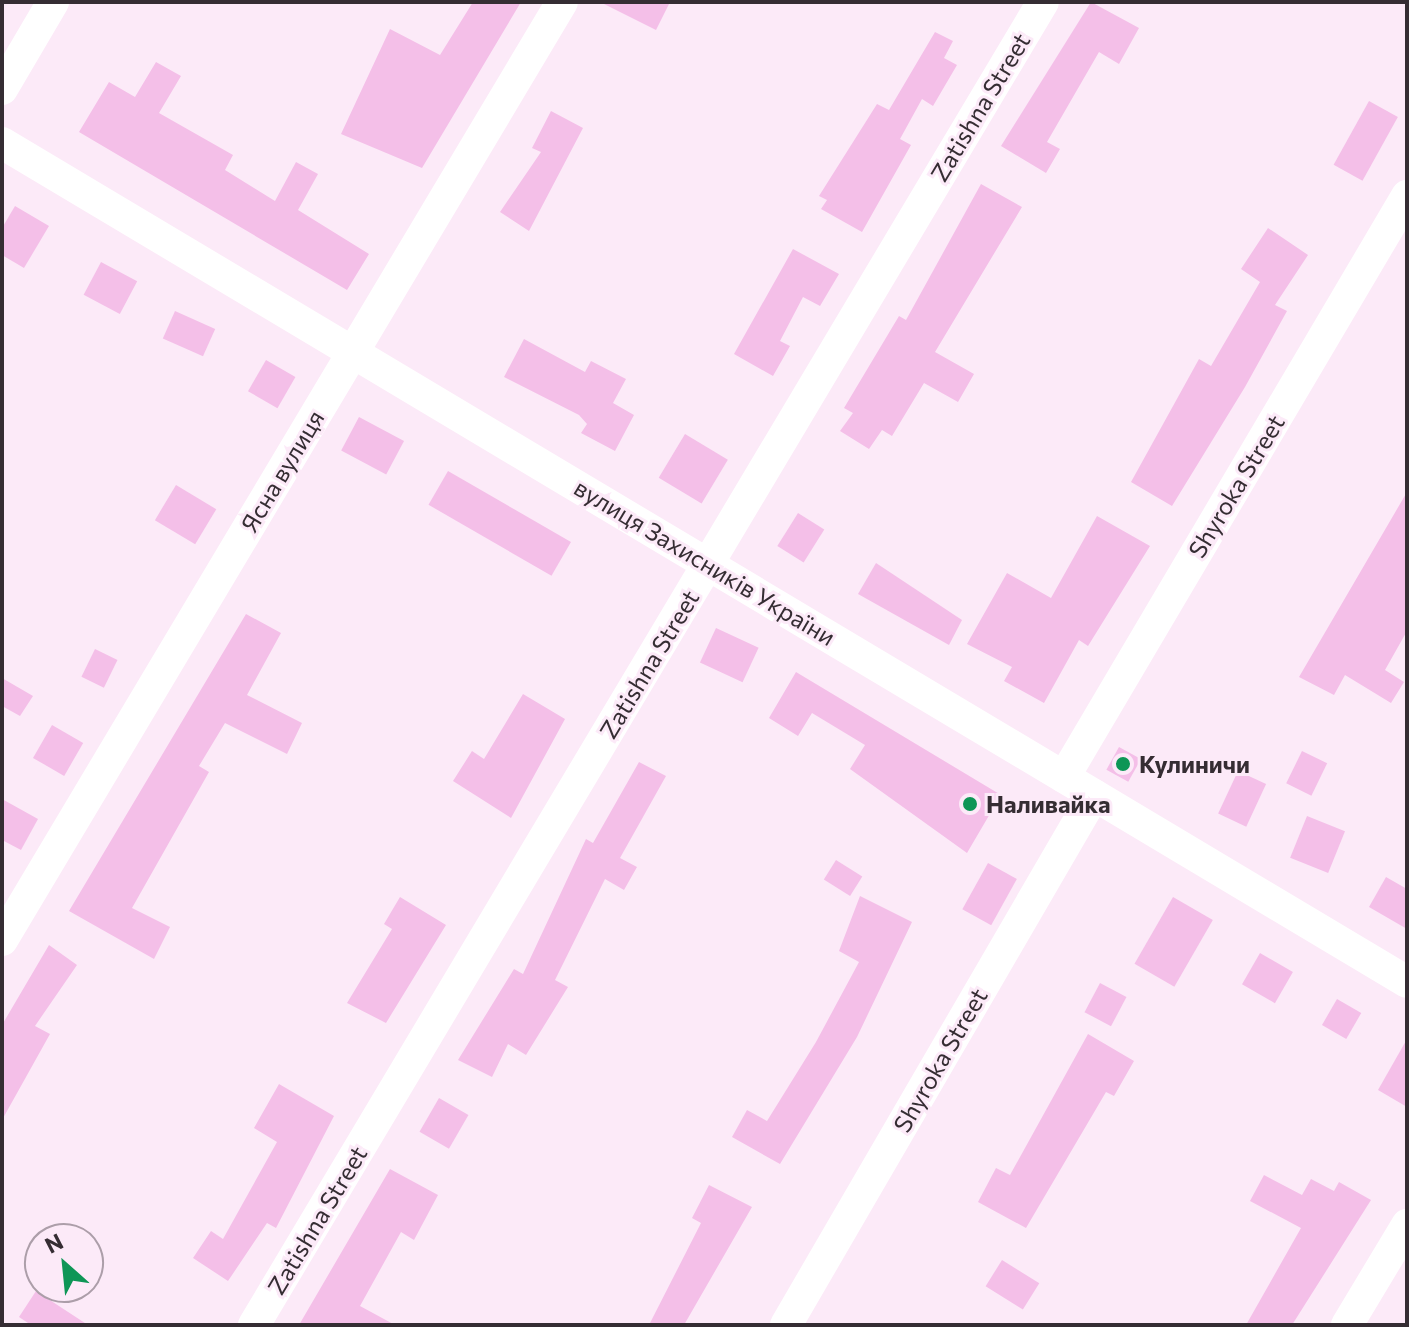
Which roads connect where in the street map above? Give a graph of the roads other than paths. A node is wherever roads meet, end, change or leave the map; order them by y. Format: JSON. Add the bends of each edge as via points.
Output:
{"nodes":[{"id":1,"x":53,"y":2,"type":"edge"},
{"id":2,"x":562,"y":2,"type":"edge"},
{"id":3,"x":1043,"y":2,"type":"edge"},
{"id":4,"x":2,"y":89,"type":"edge"},
{"id":5,"x":2,"y":143,"type":"edge"},
{"id":6,"x":1407,"y":196,"type":"edge"},
{"id":7,"x":353,"y":352,"type":"junction"},
{"id":8,"x":709,"y":565,"type":"junction"},
{"id":9,"x":1064,"y":777,"type":"junction"},
{"id":10,"x":1094,"y":795,"type":"junction"},
{"id":11,"x":2,"y":940,"type":"edge"},
{"id":12,"x":1407,"y":982,"type":"edge"},
{"id":13,"x":1407,"y":1225,"type":"edge"},
{"id":14,"x":254,"y":1325,"type":"edge"},
{"id":15,"x":786,"y":1325,"type":"edge"},
{"id":16,"x":1347,"y":1325,"type":"edge"}],
"edges":[{"from":1,"to":4,"type":"street"},
{"from":2,"to":7,"type":"street","name":"Ясна вулиця"},
{"from":3,"to":8,"type":"street","name":"Zatishna Street"},
{"from":5,"to":7,"type":"street","name":"вулиця Захисників України"},
{"from":6,"to":9,"type":"street","name":"Shyroka Street"},
{"from":7,"to":8,"type":"street","name":"вулиця Захисників України"},
{"from":7,"to":11,"type":"street","name":"Ясна вулиця"},
{"from":8,"to":9,"type":"street","name":"вулиця Захисників України"},
{"from":8,"to":14,"type":"street","name":"Zatishna Street"},
{"from":9,"to":10,"type":"street","name":"вулиця Захисників України"},
{"from":10,"to":12,"type":"street","name":"вулиця Захисників України"},
{"from":10,"to":15,"type":"street","name":"Shyroka Street"},
{"from":13,"to":16,"type":"street"}]}
